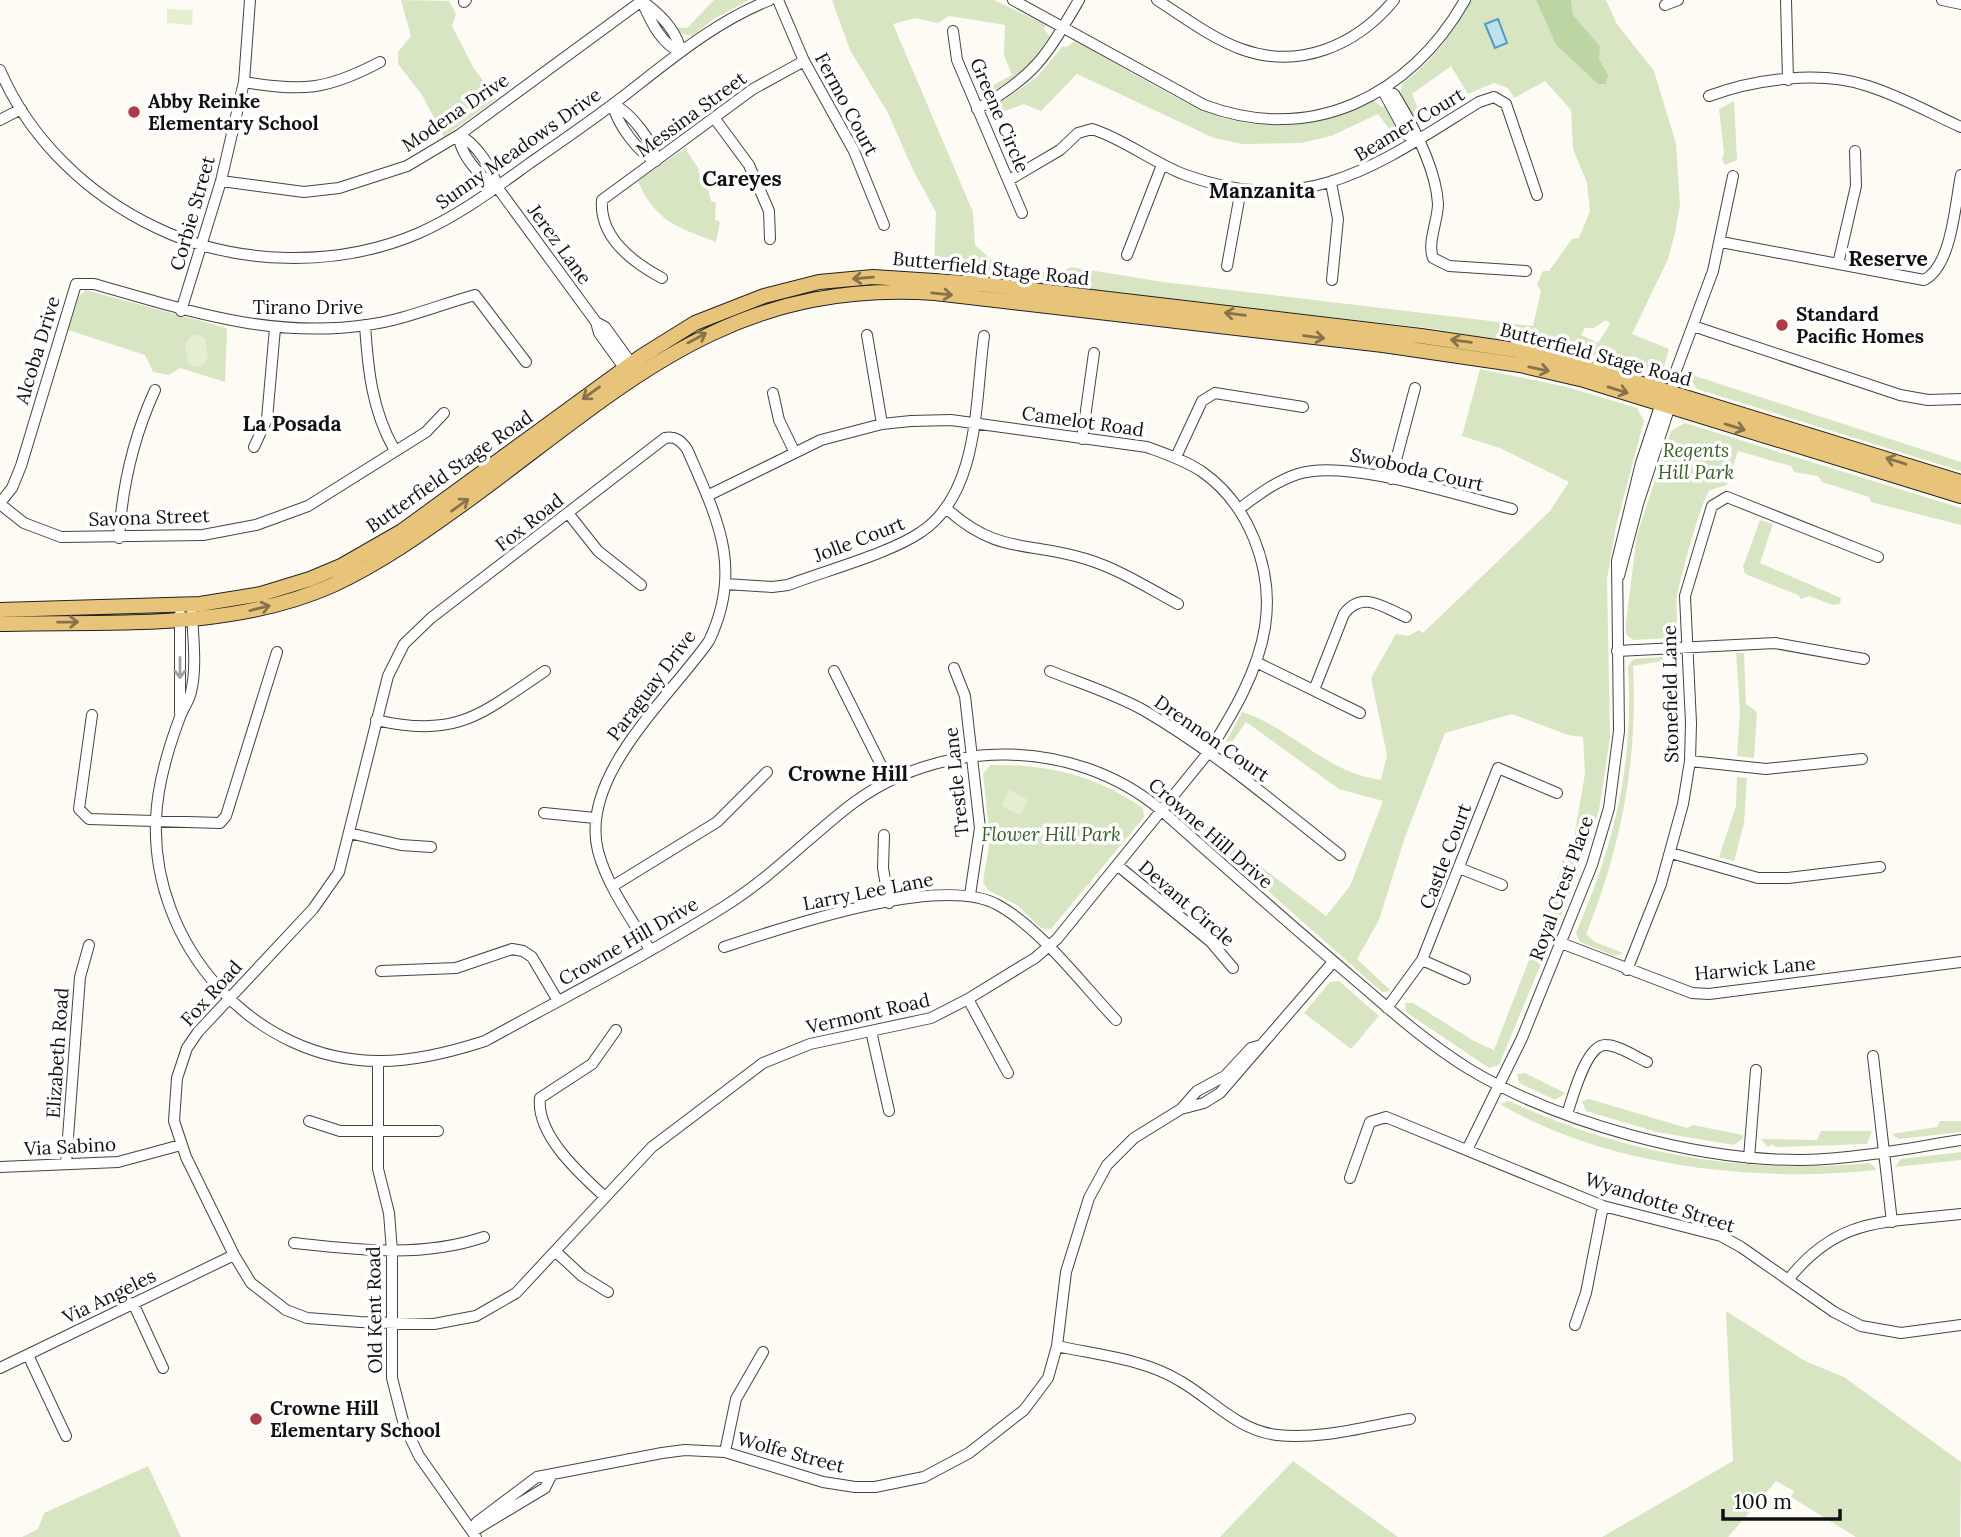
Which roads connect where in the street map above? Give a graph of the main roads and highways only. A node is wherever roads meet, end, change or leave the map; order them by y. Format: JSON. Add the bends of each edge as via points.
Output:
{"nodes":[{"id":1,"x":1666,"y":401,"type":"junction"},
{"id":2,"x":1961,"y":482,"type":"edge"},
{"id":3,"x":1961,"y":496,"type":"edge"},
{"id":4,"x":0,"y":610,"type":"edge"},
{"id":5,"x":186,"y":612,"type":"junction"},
{"id":6,"x":0,"y":624,"type":"edge"}],
"edges":[{"from":2,"to":1,"type":"main road","name":"Butterfield Stage Road","one_way":true},
{"from":1,"to":3,"type":"main road","name":"Butterfield Stage Road","one_way":true},
{"from":1,"to":5,"type":"main road","name":"Butterfield Stage Road","via":[[1544,356],[1461,341],[895,277],[819,282],[752,299],[695,323],[379,562],[298,598],[235,614]]},
{"from":4,"to":5,"type":"main road","name":"Butterfield Stage Road"},
{"from":6,"to":5,"type":"main road","name":"Butterfield Stage Road","one_way":true}]}
